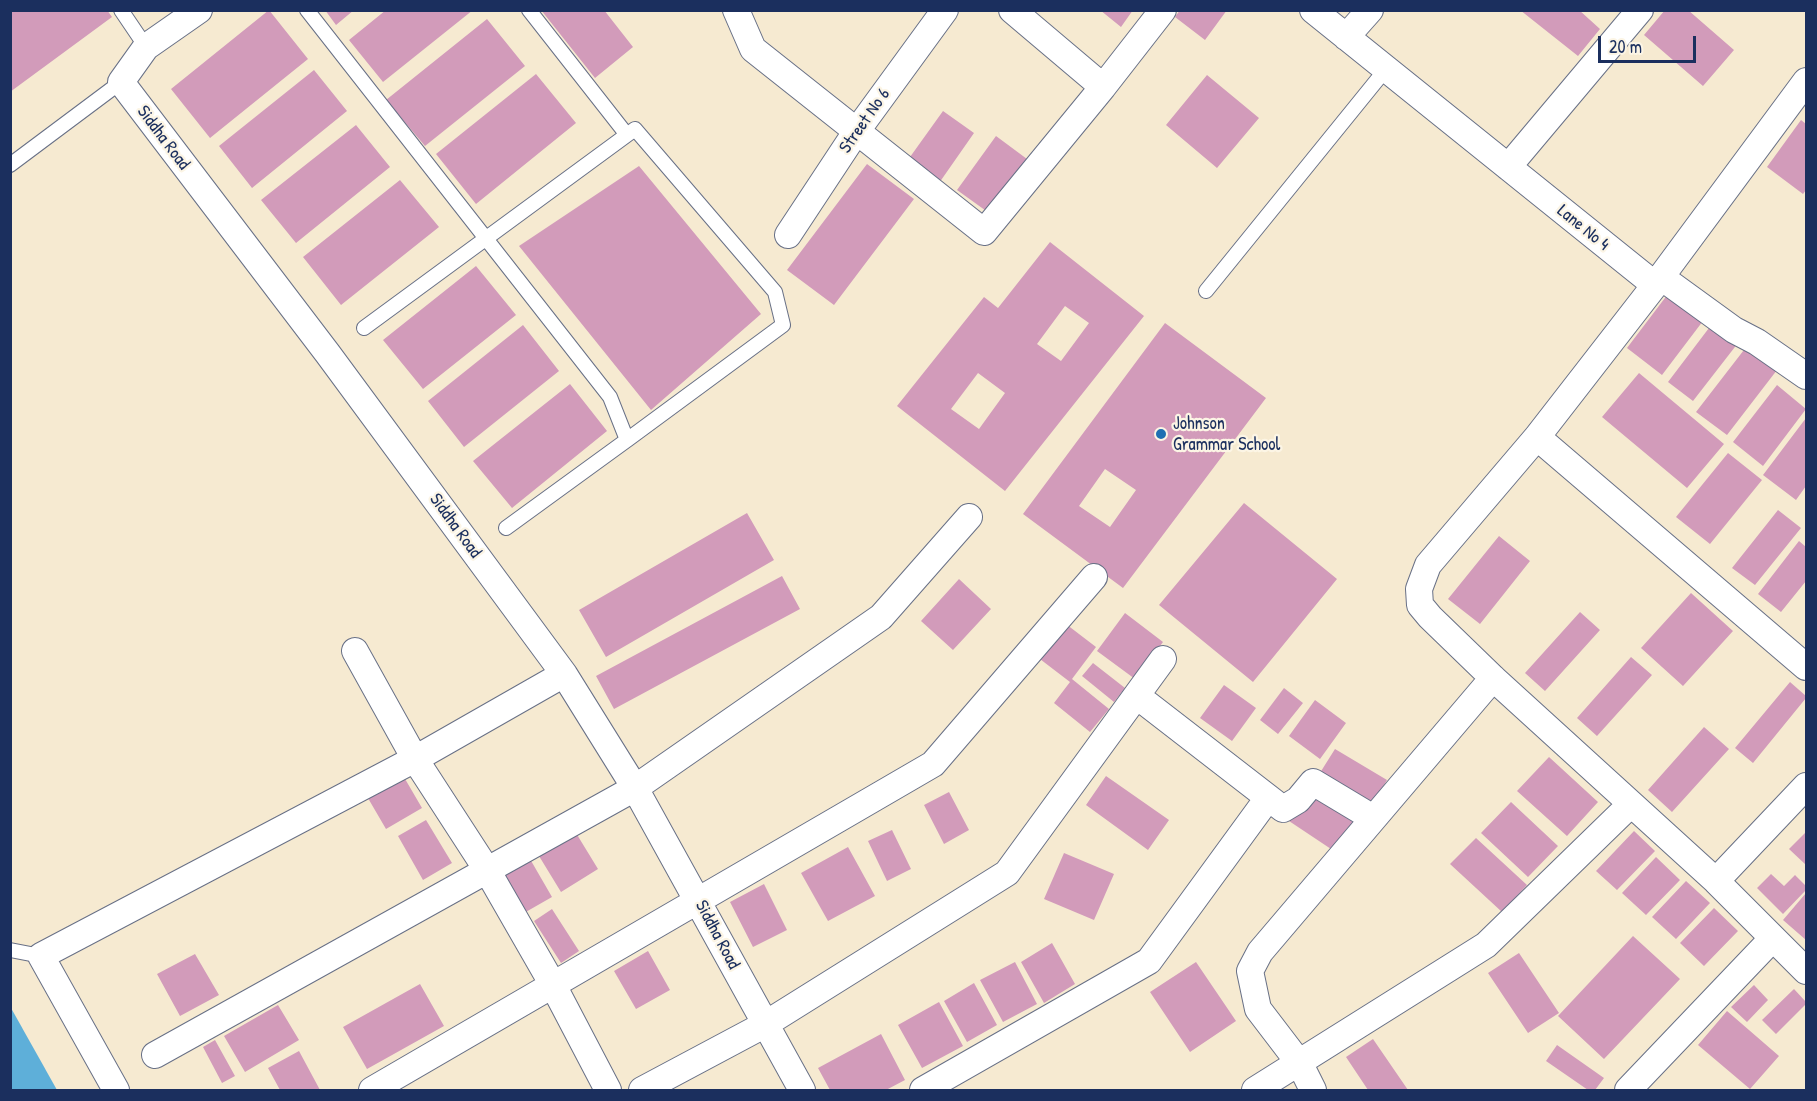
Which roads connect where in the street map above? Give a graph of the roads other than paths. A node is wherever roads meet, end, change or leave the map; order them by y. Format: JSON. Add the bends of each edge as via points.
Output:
{"nodes":[{"id":1,"x":122,"y":10,"type":"edge"},
{"id":2,"x":199,"y":10,"type":"edge"},
{"id":3,"x":307,"y":10,"type":"edge"},
{"id":4,"x":529,"y":10,"type":"edge"},
{"id":5,"x":736,"y":10,"type":"edge"},
{"id":6,"x":945,"y":10,"type":"edge"},
{"id":7,"x":1012,"y":10,"type":"edge"},
{"id":8,"x":1163,"y":10,"type":"edge"},
{"id":9,"x":1313,"y":10,"type":"edge"},
{"id":10,"x":1370,"y":10,"type":"edge"},
{"id":11,"x":1640,"y":10,"type":"edge"},
{"id":12,"x":1346,"y":37,"type":"junction"},
{"id":13,"x":146,"y":47,"type":"junction"},
{"id":14,"x":1386,"y":69,"type":"junction"},
{"id":15,"x":1806,"y":81,"type":"edge"},
{"id":16,"x":121,"y":82,"type":"junction"},
{"id":17,"x":1103,"y":87,"type":"junction"},
{"id":18,"x":856,"y":132,"type":"junction"},
{"id":19,"x":627,"y":135,"type":"junction"},
{"id":20,"x":10,"y":165,"type":"edge"},
{"id":21,"x":1508,"y":167,"type":"junction"},
{"id":22,"x":788,"y":235,"type":"dead end"},
{"id":23,"x":486,"y":238,"type":"junction"},
{"id":24,"x":1658,"y":281,"type":"junction"},
{"id":25,"x":1206,"y":291,"type":"dead end"},
{"id":26,"x":364,"y":328,"type":"dead end"},
{"id":27,"x":1806,"y":375,"type":"edge"},
{"id":28,"x":1537,"y":437,"type":"junction"},
{"id":29,"x":627,"y":440,"type":"junction"},
{"id":30,"x":969,"y":517,"type":"dead end"},
{"id":31,"x":506,"y":528,"type":"dead end"},
{"id":32,"x":1094,"y":577,"type":"dead end"},
{"id":33,"x":355,"y":651,"type":"dead end"},
{"id":34,"x":1162,"y":659,"type":"dead end"},
{"id":35,"x":1806,"y":667,"type":"edge"},
{"id":36,"x":564,"y":674,"type":"junction"},
{"id":37,"x":1493,"y":678,"type":"junction"},
{"id":38,"x":1137,"y":696,"type":"junction"},
{"id":39,"x":415,"y":759,"type":"junction"},
{"id":40,"x":1806,"y":786,"type":"edge"},
{"id":41,"x":635,"y":788,"type":"junction"},
{"id":42,"x":1268,"y":798,"type":"junction"},
{"id":43,"x":1631,"y":804,"type":"junction"},
{"id":44,"x":1373,"y":818,"type":"junction"},
{"id":45,"x":487,"y":870,"type":"junction"},
{"id":46,"x":1716,"y":881,"type":"junction"},
{"id":47,"x":699,"y":901,"type":"junction"},
{"id":48,"x":1773,"y":938,"type":"junction"},
{"id":49,"x":10,"y":950,"type":"edge"},
{"id":50,"x":41,"y":956,"type":"junction"},
{"id":51,"x":1806,"y":971,"type":"edge"},
{"id":52,"x":553,"y":985,"type":"junction"},
{"id":53,"x":765,"y":1025,"type":"junction"},
{"id":54,"x":155,"y":1055,"type":"dead end"},
{"id":55,"x":1300,"y":1064,"type":"junction"},
{"id":56,"x":116,"y":1090,"type":"edge"},
{"id":57,"x":372,"y":1090,"type":"edge"},
{"id":58,"x":608,"y":1090,"type":"edge"},
{"id":59,"x":642,"y":1090,"type":"edge"},
{"id":60,"x":802,"y":1090,"type":"edge"},
{"id":61,"x":923,"y":1090,"type":"edge"},
{"id":62,"x":1255,"y":1090,"type":"edge"},
{"id":63,"x":1313,"y":1090,"type":"edge"},
{"id":64,"x":1628,"y":1090,"type":"edge"}],
"edges":[{"from":1,"to":13,"type":"lane"},
{"from":2,"to":13,"type":"street"},
{"from":3,"to":23,"type":"lane"},
{"from":4,"to":19,"type":"lane"},
{"from":5,"to":18,"type":"street","via":[[753,49]]},
{"from":6,"to":18,"type":"street","name":"Street No 6"},
{"from":7,"to":17,"type":"street"},
{"from":8,"to":17,"type":"street"},
{"from":9,"to":12,"type":"street","name":"Lane No 4"},
{"from":10,"to":12,"type":"street"},
{"from":11,"to":21,"type":"street"},
{"from":12,"to":14,"type":"street","name":"Lane No 4"},
{"from":13,"to":16,"type":"street"},
{"from":14,"to":21,"type":"street","name":"Lane No 4"},
{"from":14,"to":25,"type":"lane"},
{"from":15,"to":24,"type":"street"},
{"from":16,"to":20,"type":"lane"},
{"from":16,"to":36,"type":"street","name":"Siddha Road"},
{"from":17,"to":18,"type":"street","via":[[984,232]]},
{"from":18,"to":22,"type":"street","name":"Street No 6"},
{"from":19,"to":23,"type":"lane"},
{"from":19,"to":29,"type":"lane","via":[[635,129],[775,292],[783,325]]},
{"from":21,"to":24,"type":"street","name":"Lane No 4"},
{"from":23,"to":26,"type":"lane"},
{"from":23,"to":29,"type":"lane","via":[[610,397]]},
{"from":24,"to":27,"type":"street","name":"Lane No 4"},
{"from":24,"to":28,"type":"street"},
{"from":28,"to":35,"type":"street"},
{"from":28,"to":37,"type":"street","via":[[1428,565],[1419,589],[1420,606]]},
{"from":29,"to":31,"type":"lane"},
{"from":30,"to":41,"type":"street","via":[[881,616]]},
{"from":32,"to":47,"type":"street","via":[[933,764]]},
{"from":33,"to":39,"type":"street"},
{"from":34,"to":38,"type":"street"},
{"from":36,"to":39,"type":"street"},
{"from":36,"to":41,"type":"street","name":"Siddha Road"},
{"from":37,"to":43,"type":"street"},
{"from":37,"to":44,"type":"street"},
{"from":38,"to":42,"type":"street"},
{"from":38,"to":53,"type":"street","via":[[1007,873]]},
{"from":39,"to":45,"type":"street"},
{"from":39,"to":50,"type":"street"},
{"from":40,"to":46,"type":"street"},
{"from":41,"to":45,"type":"street"},
{"from":41,"to":47,"type":"street","name":"Siddha Road"},
{"from":42,"to":44,"type":"street","via":[[1283,809],[1298,800],[1313,782]]},
{"from":42,"to":61,"type":"street","via":[[1149,961]]},
{"from":43,"to":46,"type":"street"},
{"from":43,"to":55,"type":"street","via":[[1486,945]]},
{"from":44,"to":55,"type":"street","via":[[1260,952],[1250,971],[1258,1009]]},
{"from":45,"to":52,"type":"street"},
{"from":45,"to":54,"type":"street"},
{"from":46,"to":48,"type":"street"},
{"from":47,"to":52,"type":"street"},
{"from":47,"to":53,"type":"street","name":"Siddha Road"},
{"from":48,"to":51,"type":"street"},
{"from":48,"to":64,"type":"street"},
{"from":49,"to":50,"type":"lane"},
{"from":50,"to":56,"type":"street"},
{"from":52,"to":57,"type":"street"},
{"from":52,"to":58,"type":"street"},
{"from":53,"to":59,"type":"street"},
{"from":53,"to":60,"type":"street","name":"Siddha Road"},
{"from":55,"to":62,"type":"street"},
{"from":55,"to":63,"type":"street"}]}
